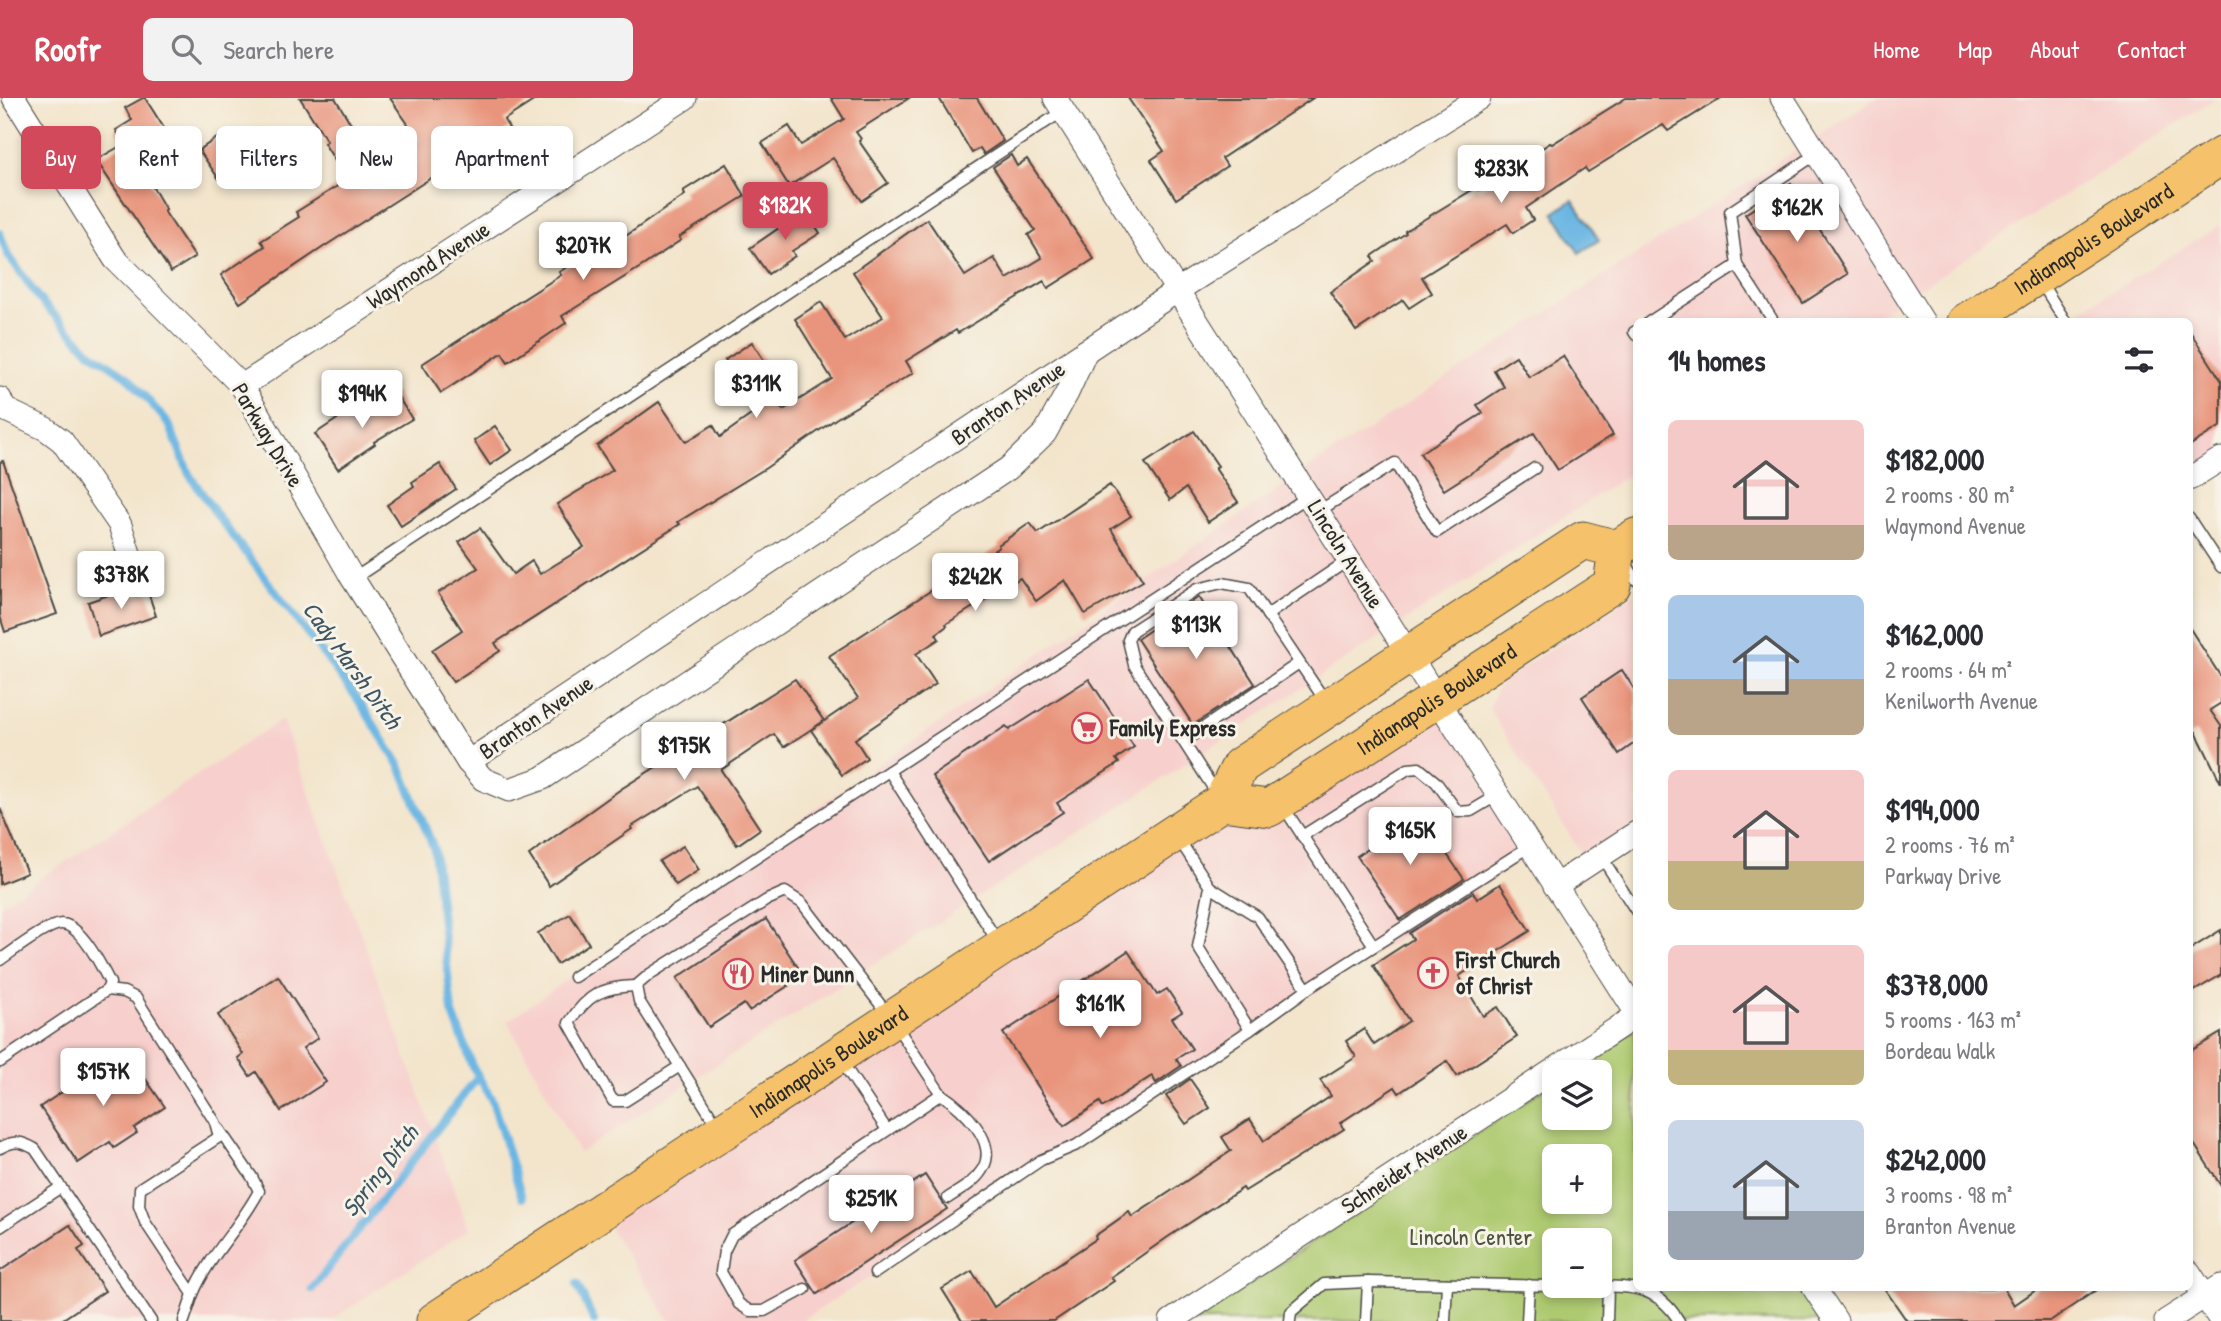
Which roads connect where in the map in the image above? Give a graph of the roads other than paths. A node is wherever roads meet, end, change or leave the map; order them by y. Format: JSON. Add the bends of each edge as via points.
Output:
{"nodes":[{"id":1,"x":14,"y":98,"type":"edge"},
{"id":2,"x":685,"y":98,"type":"edge"},
{"id":3,"x":1479,"y":98,"type":"edge"},
{"id":4,"x":1782,"y":98,"type":"edge"},
{"id":5,"x":1059,"y":104,"type":"edge"},
{"id":6,"x":1818,"y":153,"type":"junction"},
{"id":7,"x":2221,"y":156,"type":"edge"},
{"id":8,"x":1737,"y":265,"type":"junction"},
{"id":9,"x":2037,"y":276,"type":"junction"},
{"id":10,"x":1178,"y":290,"type":"junction"},
{"id":11,"x":1655,"y":318,"type":"edge"},
{"id":12,"x":1771,"y":318,"type":"edge"},
{"id":13,"x":1921,"y":318,"type":"edge"},
{"id":14,"x":1974,"y":318,"type":"edge"},
{"id":15,"x":2063,"y":318,"type":"edge"},
{"id":16,"x":1086,"y":351,"type":"junction"},
{"id":17,"x":242,"y":386,"type":"junction"},
{"id":18,"x":1,"y":407,"type":"edge"},
{"id":19,"x":2221,"y":459,"type":"edge"},
{"id":20,"x":1535,"y":468,"type":"dead end"},
{"id":21,"x":2193,"y":476,"type":"edge"},
{"id":22,"x":1314,"y":503,"type":"junction"},
{"id":23,"x":2193,"y":523,"type":"edge"},
{"id":24,"x":1627,"y":543,"type":"edge"},
{"id":25,"x":1350,"y":559,"type":"junction"},
{"id":26,"x":2221,"y":567,"type":"edge"},
{"id":27,"x":1633,"y":568,"type":"edge"},
{"id":28,"x":353,"y":579,"type":"junction"},
{"id":29,"x":138,"y":582,"type":"dead end"},
{"id":30,"x":1267,"y":615,"type":"junction"},
{"id":31,"x":1410,"y":654,"type":"junction"},
{"id":32,"x":1299,"y":663,"type":"junction"},
{"id":33,"x":1437,"y":698,"type":"junction"},
{"id":34,"x":1329,"y":707,"type":"junction"},
{"id":35,"x":1184,"y":741,"type":"junction"},
{"id":36,"x":468,"y":762,"type":"junction"},
{"id":37,"x":889,"y":771,"type":"junction"},
{"id":38,"x":1498,"y":795,"type":"junction"},
{"id":39,"x":1280,"y":801,"type":"junction"},
{"id":40,"x":1222,"y":802,"type":"junction"},
{"id":41,"x":1175,"y":833,"type":"junction"},
{"id":42,"x":1633,"y":835,"type":"edge"},
{"id":43,"x":1302,"y":836,"type":"junction"},
{"id":44,"x":1530,"y":846,"type":"junction"},
{"id":45,"x":1601,"y":856,"type":"junction"},
{"id":46,"x":1555,"y":886,"type":"junction"},
{"id":47,"x":1210,"y":887,"type":"junction"},
{"id":48,"x":1633,"y":906,"type":"edge"},
{"id":49,"x":1374,"y":946,"type":"junction"},
{"id":50,"x":1002,"y":947,"type":"junction"},
{"id":51,"x":0,"y":960,"type":"edge"},
{"id":52,"x":575,"y":977,"type":"dead end"},
{"id":53,"x":636,"y":986,"type":"junction"},
{"id":54,"x":1307,"y":989,"type":"junction"},
{"id":55,"x":107,"y":990,"type":"junction"},
{"id":56,"x":1633,"y":1009,"type":"edge"},
{"id":57,"x":1633,"y":1016,"type":"edge"},
{"id":58,"x":893,"y":1021,"type":"junction"},
{"id":59,"x":1250,"y":1030,"type":"junction"},
{"id":60,"x":839,"y":1056,"type":"junction"},
{"id":61,"x":0,"y":1062,"type":"edge"},
{"id":62,"x":680,"y":1066,"type":"junction"},
{"id":63,"x":941,"y":1094,"type":"junction"},
{"id":64,"x":215,"y":1122,"type":"junction"},
{"id":65,"x":887,"y":1130,"type":"junction"},
{"id":66,"x":722,"y":1132,"type":"junction"},
{"id":67,"x":0,"y":1148,"type":"edge"},
{"id":68,"x":61,"y":1187,"type":"junction"},
{"id":69,"x":948,"y":1198,"type":"dead end"},
{"id":70,"x":0,"y":1227,"type":"edge"},
{"id":71,"x":875,"y":1273,"type":"dead end"},
{"id":72,"x":2193,"y":1275,"type":"edge"},
{"id":73,"x":1368,"y":1282,"type":"junction"},
{"id":74,"x":1447,"y":1284,"type":"junction"},
{"id":75,"x":1529,"y":1285,"type":"junction"},
{"id":76,"x":1542,"y":1286,"type":"edge"},
{"id":77,"x":1612,"y":1287,"type":"edge"},
{"id":78,"x":1633,"y":1288,"type":"edge"},
{"id":79,"x":805,"y":1289,"type":"dead end"},
{"id":80,"x":1645,"y":1291,"type":"edge"},
{"id":81,"x":1816,"y":1291,"type":"edge"},
{"id":82,"x":2213,"y":1291,"type":"edge"},
{"id":83,"x":193,"y":1294,"type":"junction"},
{"id":84,"x":1608,"y":1298,"type":"edge"},
{"id":85,"x":151,"y":1321,"type":"edge"},
{"id":86,"x":184,"y":1321,"type":"edge"},
{"id":87,"x":435,"y":1321,"type":"edge"},
{"id":88,"x":1171,"y":1321,"type":"edge"},
{"id":89,"x":1290,"y":1321,"type":"edge"},
{"id":90,"x":1366,"y":1321,"type":"edge"},
{"id":91,"x":1446,"y":1321,"type":"edge"},
{"id":92,"x":1527,"y":1321,"type":"edge"},
{"id":93,"x":1607,"y":1321,"type":"edge"},
{"id":94,"x":1679,"y":1321,"type":"edge"},
{"id":95,"x":1836,"y":1321,"type":"edge"},
{"id":96,"x":2166,"y":1321,"type":"edge"},
{"id":97,"x":2221,"y":1321,"type":"edge"}],
"edges":[{"from":1,"to":17,"type":"street","name":"Parkway Drive","via":[[115,259]]},
{"from":2,"to":17,"type":"street","name":"Waymond Avenue"},
{"from":3,"to":10,"type":"street","name":"Branton Avenue"},
{"from":4,"to":6,"type":"street"},
{"from":5,"to":10,"type":"street","name":"Lincoln Avenue"},
{"from":5,"to":28,"type":"lane"},
{"from":6,"to":8,"type":"lane","via":[[1730,212]]},
{"from":6,"to":13,"type":"street"},
{"from":7,"to":9,"type":"highway","name":"Indianapolis Boulevard"},
{"from":8,"to":11,"type":"lane"},
{"from":8,"to":12,"type":"lane"},
{"from":9,"to":14,"type":"highway","name":"Indianapolis Boulevard"},
{"from":9,"to":15,"type":"lane"},
{"from":10,"to":16,"type":"street","name":"Branton Avenue"},
{"from":10,"to":22,"type":"street","name":"Lincoln Avenue"},
{"from":16,"to":36,"type":"street","name":"Branton Avenue"},
{"from":16,"to":36,"type":"street","name":"Branton Avenue","via":[[1045,433],[1009,468],[543,778],[509,790],[483,779]]},
{"from":17,"to":28,"type":"street","name":"Parkway Drive"},
{"from":18,"to":29,"type":"street","via":[[62,441],[120,525]]},
{"from":19,"to":21,"type":"street"},
{"from":20,"to":22,"type":"lane","via":[[1437,532],[1395,463]]},
{"from":22,"to":25,"type":"street","name":"Lincoln Avenue"},
{"from":22,"to":37,"type":"lane"},
{"from":23,"to":26,"type":"lane"},
{"from":24,"to":27,"type":"lane"},
{"from":24,"to":31,"type":"highway","via":[[1583,540]]},
{"from":24,"to":33,"type":"highway","name":"Indianapolis Boulevard","via":[[1612,585]]},
{"from":25,"to":30,"type":"lane"},
{"from":25,"to":31,"type":"street","name":"Lincoln Avenue"},
{"from":28,"to":36,"type":"street","name":"Parkway Drive"},
{"from":30,"to":32,"type":"lane"},
{"from":30,"to":35,"type":"lane","via":[[1249,588],[1223,583],[1197,589],[1132,631],[1128,640],[1134,665]]},
{"from":31,"to":33,"type":"street","name":"Lincoln Avenue"},
{"from":31,"to":34,"type":"highway"},
{"from":32,"to":34,"type":"lane"},
{"from":32,"to":35,"type":"lane"},
{"from":33,"to":38,"type":"street","name":"Lincoln Avenue"},
{"from":33,"to":39,"type":"highway","name":"Indianapolis Boulevard"},
{"from":34,"to":40,"type":"highway","via":[[1240,766]]},
{"from":35,"to":40,"type":"lane"},
{"from":37,"to":50,"type":"lane"},
{"from":37,"to":52,"type":"lane"},
{"from":38,"to":43,"type":"lane","via":[[1471,811],[1458,812],[1436,782],[1419,768],[1408,769]]},
{"from":38,"to":44,"type":"street","name":"Lincoln Avenue"},
{"from":39,"to":40,"type":"highway","name":"Indianapolis Boulevard","via":[[1269,808]]},
{"from":39,"to":43,"type":"lane"},
{"from":40,"to":41,"type":"highway","name":"Indianapolis Boulevard"},
{"from":41,"to":47,"type":"lane"},
{"from":41,"to":50,"type":"highway","name":"Indianapolis Boulevard"},
{"from":42,"to":45,"type":"street"},
{"from":43,"to":49,"type":"lane"},
{"from":44,"to":46,"type":"street","name":"Lincoln Avenue"},
{"from":44,"to":49,"type":"lane"},
{"from":45,"to":46,"type":"street"},
{"from":45,"to":48,"type":"lane"},
{"from":46,"to":56,"type":"street","name":"Lincoln Avenue"},
{"from":47,"to":54,"type":"lane","via":[[1258,917]]},
{"from":47,"to":59,"type":"lane","via":[[1198,947]]},
{"from":49,"to":54,"type":"lane"},
{"from":50,"to":58,"type":"highway","name":"Indianapolis Boulevard"},
{"from":51,"to":55,"type":"lane","via":[[51,926],[62,924],[78,930],[110,983]]},
{"from":53,"to":58,"type":"lane","via":[[785,892],[802,903]]},
{"from":53,"to":62,"type":"lane","via":[[639,1001]]},
{"from":53,"to":62,"type":"lane","via":[[613,986],[583,1003],[569,1023],[613,1101],[625,1101]]},
{"from":54,"to":59,"type":"lane"},
{"from":55,"to":61,"type":"lane"},
{"from":55,"to":64,"type":"lane","via":[[136,998]]},
{"from":57,"to":88,"type":"street","name":"Schneider Avenue"},
{"from":58,"to":60,"type":"highway","name":"Indianapolis Boulevard"},
{"from":58,"to":63,"type":"lane"},
{"from":59,"to":71,"type":"lane","via":[[1077,1145],[1041,1160]]},
{"from":60,"to":65,"type":"lane"},
{"from":60,"to":66,"type":"highway","name":"Indianapolis Boulevard"},
{"from":62,"to":66,"type":"lane"},
{"from":63,"to":65,"type":"lane"},
{"from":63,"to":69,"type":"lane","via":[[961,1107],[976,1125],[987,1150],[984,1168],[972,1183]]},
{"from":64,"to":83,"type":"lane","via":[[259,1191],[203,1270]]},
{"from":64,"to":83,"type":"lane","via":[[219,1137],[140,1188],[139,1206],[145,1222]]},
{"from":65,"to":79,"type":"lane","via":[[732,1235],[721,1272],[739,1304],[750,1311],[764,1311]]},
{"from":66,"to":87,"type":"highway","name":"Indianapolis Boulevard"},
{"from":67,"to":68,"type":"lane","via":[[10,1142],[29,1145]]},
{"from":68,"to":70,"type":"lane"},
{"from":68,"to":85,"type":"lane"},
{"from":72,"to":82,"type":"street"},
{"from":73,"to":74,"type":"lane"},
{"from":73,"to":89,"type":"lane","via":[[1324,1284],[1291,1312]]},
{"from":73,"to":90,"type":"lane"},
{"from":74,"to":75,"type":"lane"},
{"from":74,"to":91,"type":"lane"},
{"from":75,"to":76,"type":"lane"},
{"from":75,"to":92,"type":"lane"},
{"from":77,"to":78,"type":"lane"},
{"from":80,"to":94,"type":"lane","via":[[1654,1293]]},
{"from":81,"to":95,"type":"street"},
{"from":82,"to":96,"type":"street"},
{"from":82,"to":97,"type":"street"},
{"from":83,"to":86,"type":"lane"},
{"from":84,"to":93,"type":"lane"}]}
